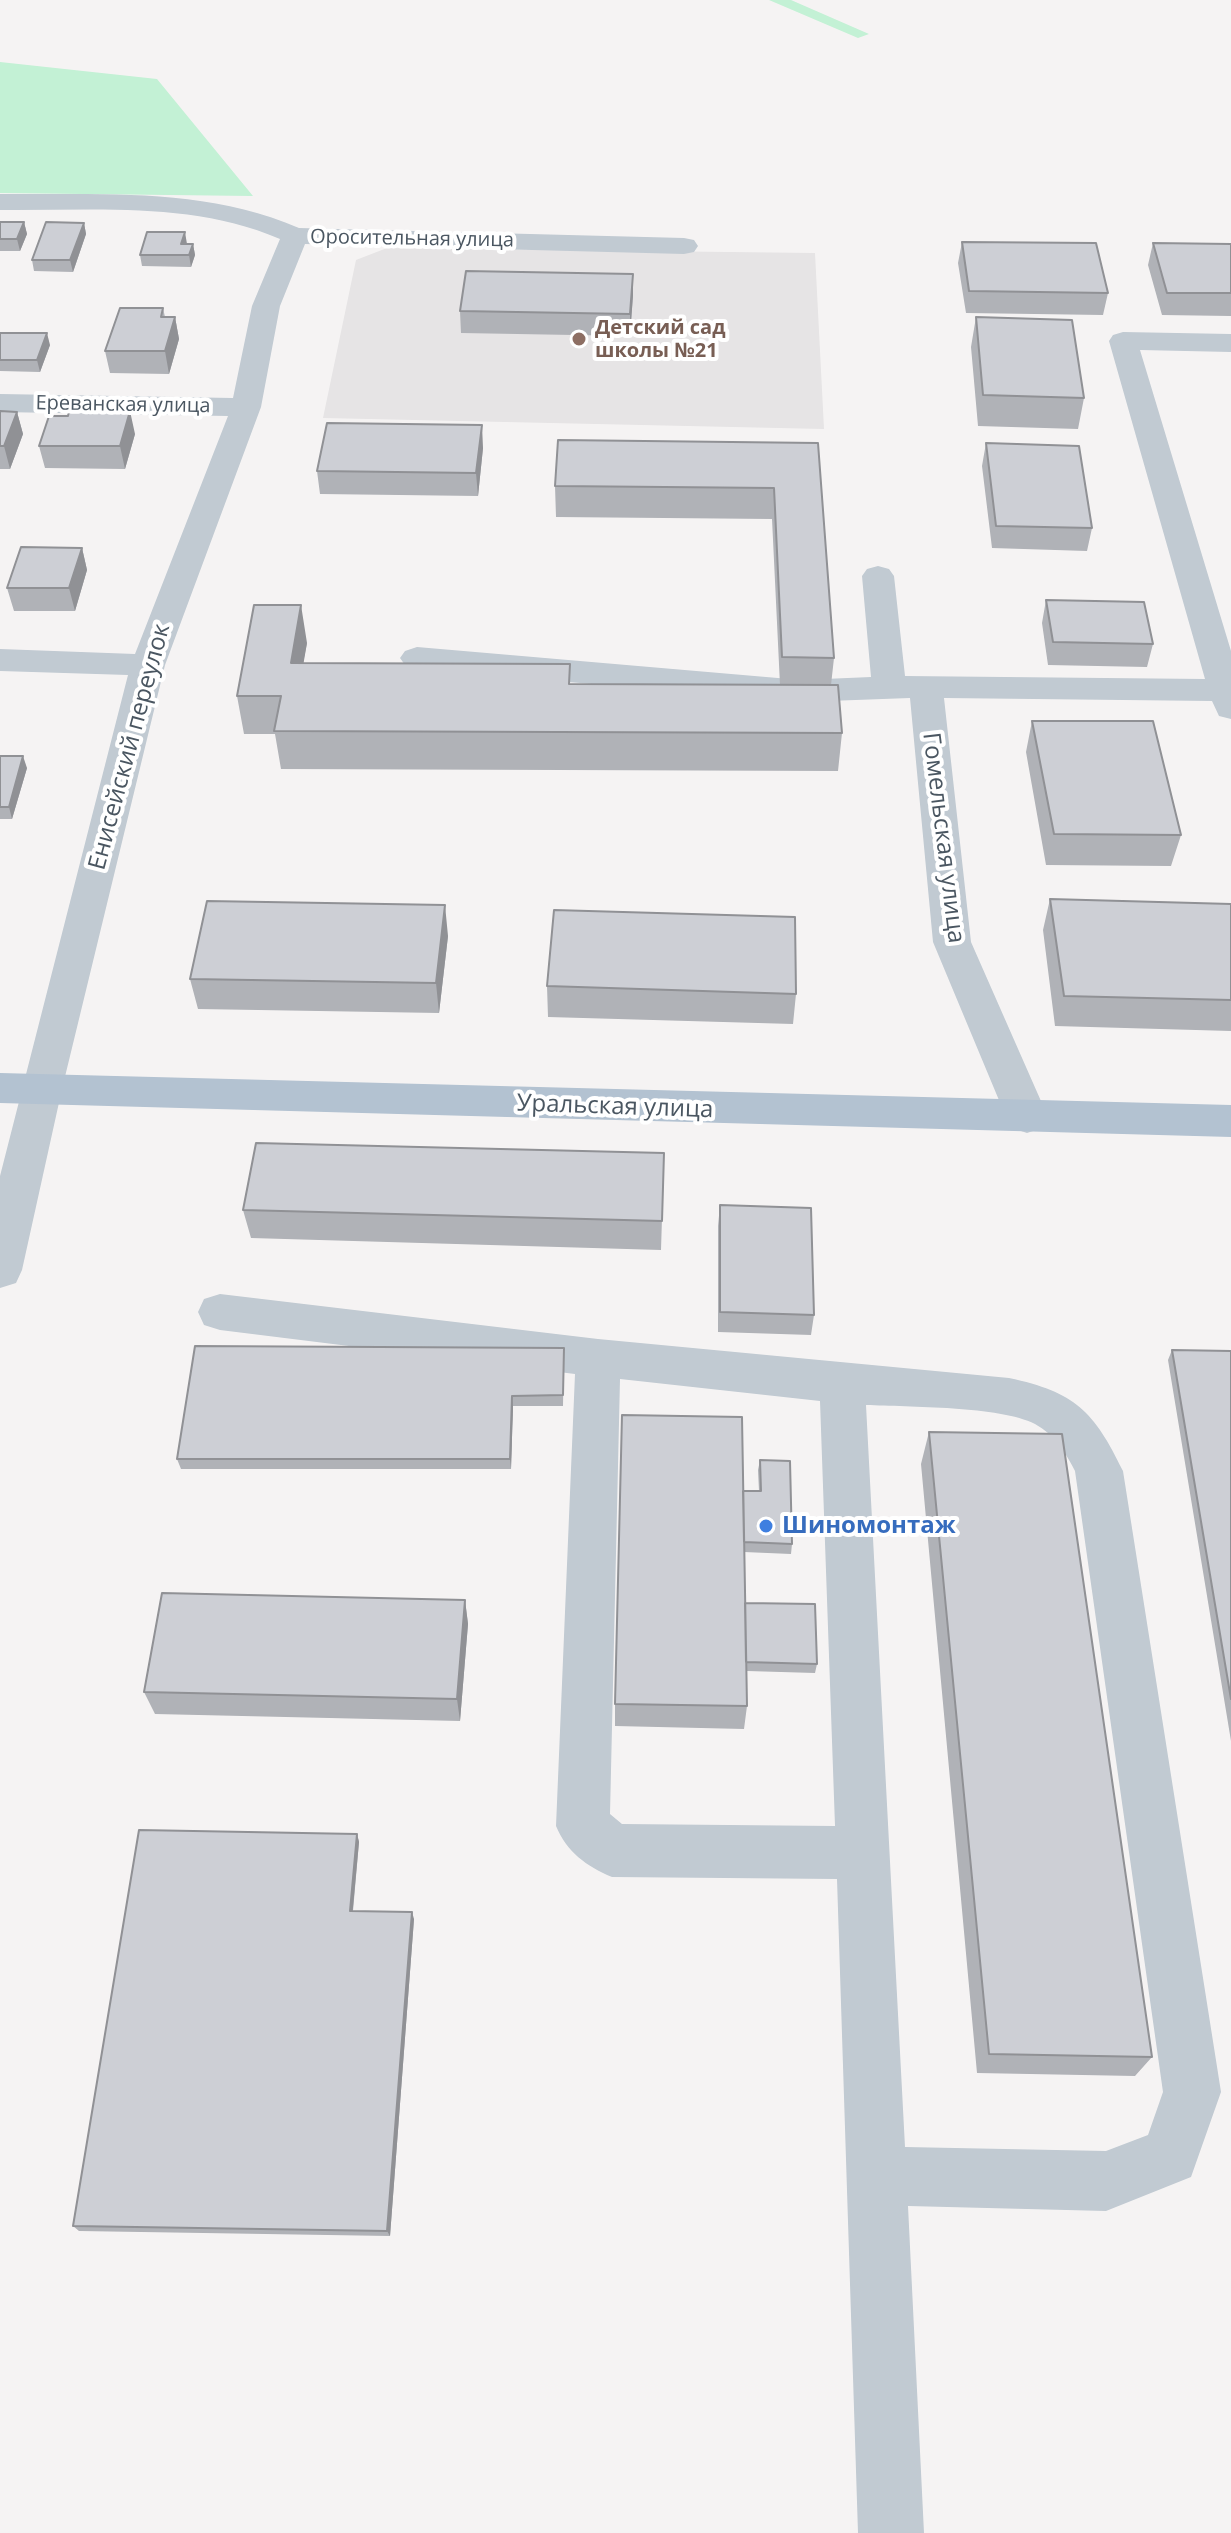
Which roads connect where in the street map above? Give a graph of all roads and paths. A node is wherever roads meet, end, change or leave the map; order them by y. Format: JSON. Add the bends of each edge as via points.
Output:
{"nodes":[{"id":1,"x":0,"y":202,"type":"edge"},
{"id":2,"x":295,"y":236,"type":"junction"},
{"id":3,"x":684,"y":246,"type":"dead end"},
{"id":4,"x":1231,"y":343,"type":"edge"},
{"id":5,"x":0,"y":403,"type":"edge"},
{"id":6,"x":246,"y":407,"type":"junction"},
{"id":7,"x":878,"y":576,"type":"dead end"},
{"id":8,"x":417,"y":658,"type":"dead end"},
{"id":9,"x":0,"y":660,"type":"edge"},
{"id":10,"x":148,"y":665,"type":"junction"},
{"id":11,"x":907,"y":688,"type":"junction"},
{"id":12,"x":1229,"y":696,"type":"edge"},
{"id":13,"x":0,"y":1088,"type":"edge"},
{"id":14,"x":41,"y":1089,"type":"junction"},
{"id":15,"x":1027,"y":1117,"type":"junction"},
{"id":16,"x":1231,"y":1121,"type":"edge"},
{"id":17,"x":0,"y":1270,"type":"edge"},
{"id":18,"x":220,"y":1312,"type":"dead end"},
{"id":19,"x":598,"y":1358,"type":"junction"},
{"id":20,"x":842,"y":1384,"type":"junction"},
{"id":21,"x":863,"y":1853,"type":"junction"},
{"id":22,"x":878,"y":2176,"type":"junction"},
{"id":23,"x":891,"y":2533,"type":"edge"}],
"edges":[{"from":1,"to":2,"type":"street","name":"Оросительная улица","via":[[198,210],[248,217]]},
{"from":2,"to":3,"type":"street","name":"Оросительная улица"},
{"from":2,"to":6,"type":"street","name":"Енисейский переулок","via":[[266,306]]},
{"from":4,"to":12,"type":"street","via":[[1123,341]]},
{"from":5,"to":6,"type":"street","name":"Ереванская улица"},
{"from":6,"to":10,"type":"street","name":"Енисейский переулок"},
{"from":7,"to":11,"type":"street","name":"Гомельская улица"},
{"from":8,"to":11,"type":"street","via":[[801,691]]},
{"from":9,"to":10,"type":"street"},
{"from":10,"to":14,"type":"street","name":"Енисейский переулок"},
{"from":11,"to":12,"type":"street"},
{"from":11,"to":15,"type":"street","name":"Гомельская улица","via":[[952,942]]},
{"from":13,"to":14,"type":"main road","name":"Уральская улица"},
{"from":14,"to":15,"type":"main road","name":"Уральская улица"},
{"from":14,"to":17,"type":"street","name":"Енисейский переулок"},
{"from":15,"to":16,"type":"main road","name":"Уральская улица"},
{"from":18,"to":19,"type":"street"},
{"from":19,"to":20,"type":"street"},
{"from":19,"to":21,"type":"street","via":[[583,1826],[612,1850]]},
{"from":20,"to":21,"type":"street"},
{"from":20,"to":22,"type":"street","via":[[1016,1400],[1050,1409],[1081,1435],[1099,1471],[1192,2092],[1170,2156],[1106,2181]]},
{"from":21,"to":22,"type":"street"},
{"from":22,"to":23,"type":"street"}]}
